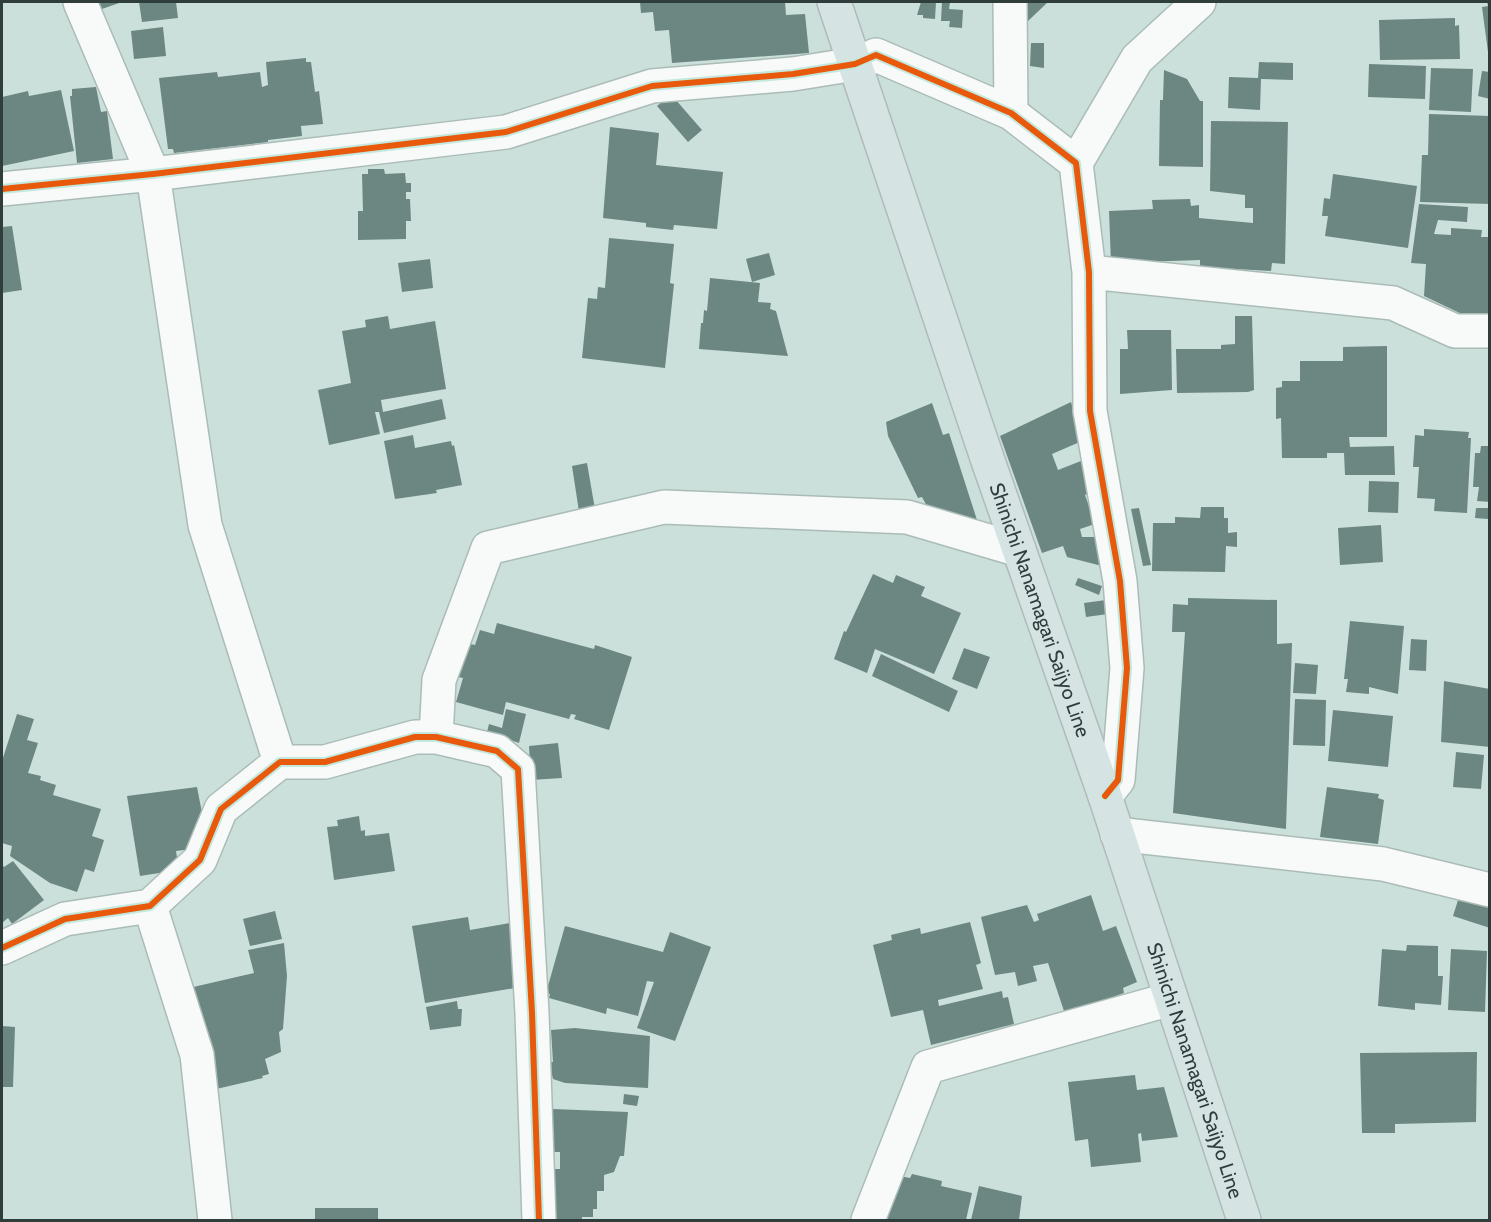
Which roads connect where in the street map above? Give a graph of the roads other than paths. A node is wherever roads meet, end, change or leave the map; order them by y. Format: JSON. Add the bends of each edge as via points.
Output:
{"nodes":[{"id":1,"x":80,"y":2,"type":"edge"},
{"id":2,"x":834,"y":2,"type":"edge"},
{"id":3,"x":1010,"y":2,"type":"edge"},
{"id":4,"x":1198,"y":2,"type":"edge"},
{"id":5,"x":855,"y":64,"type":"junction"},
{"id":6,"x":1011,"y":113,"type":"junction"},
{"id":7,"x":1076,"y":163,"type":"junction"},
{"id":8,"x":153,"y":174,"type":"junction"},
{"id":9,"x":2,"y":189,"type":"edge"},
{"id":10,"x":1089,"y":272,"type":"junction"},
{"id":11,"x":1490,"y":331,"type":"edge"},
{"id":12,"x":1019,"y":550,"type":"junction"},
{"id":13,"x":436,"y":737,"type":"junction"},
{"id":14,"x":280,"y":762,"type":"junction"},
{"id":15,"x":1105,"y":796,"type":"junction"},
{"id":16,"x":1117,"y":834,"type":"junction"},
{"id":17,"x":1490,"y":890,"type":"edge"},
{"id":18,"x":150,"y":906,"type":"junction"},
{"id":19,"x":2,"y":948,"type":"edge"},
{"id":20,"x":1171,"y":999,"type":"junction"},
{"id":21,"x":215,"y":1221,"type":"edge"},
{"id":22,"x":539,"y":1221,"type":"edge"},
{"id":23,"x":868,"y":1221,"type":"edge"},
{"id":24,"x":1244,"y":1221,"type":"edge"}],
"edges":[{"from":1,"to":8,"type":"street"},
{"from":2,"to":5,"type":"main road","name":"Shinichi Nanamagari Saijyo Line"},
{"from":3,"to":6,"type":"street"},
{"from":4,"to":7,"type":"street","via":[[1137,59]]},
{"from":5,"to":6,"type":"street","via":[[876,55]]},
{"from":5,"to":8,"type":"street","via":[[793,74],[652,86],[506,132]]},
{"from":5,"to":12,"type":"main road","name":"Shinichi Nanamagari Saijyo Line"},
{"from":6,"to":7,"type":"street"},
{"from":7,"to":10,"type":"street"},
{"from":8,"to":9,"type":"street"},
{"from":8,"to":14,"type":"street","via":[[205,525]]},
{"from":10,"to":11,"type":"street","via":[[1393,303],[1455,331]]},
{"from":10,"to":15,"type":"street","via":[[1090,411],[1120,581],[1127,668],[1119,780]]},
{"from":12,"to":13,"type":"street","via":[[907,517],[664,507],[488,548],[439,680]]},
{"from":12,"to":15,"type":"main road","name":"Shinichi Nanamagari Saijyo Line"},
{"from":13,"to":14,"type":"street","via":[[415,737],[325,762]]},
{"from":13,"to":22,"type":"street","via":[[497,751],[518,769]]},
{"from":14,"to":18,"type":"street","via":[[221,809],[200,860]]},
{"from":15,"to":16,"type":"main road","name":"Shinichi Nanamagari Saijyo Line"},
{"from":16,"to":17,"type":"street","via":[[1383,864]]},
{"from":16,"to":20,"type":"main road","name":"Shinichi Nanamagari Saijyo Line"},
{"from":18,"to":19,"type":"street","via":[[65,919]]},
{"from":18,"to":21,"type":"street","via":[[197,1055]]},
{"from":20,"to":23,"type":"street","via":[[927,1067]]},
{"from":20,"to":24,"type":"main road","name":"Shinichi Nanamagari Saijyo Line"}]}
